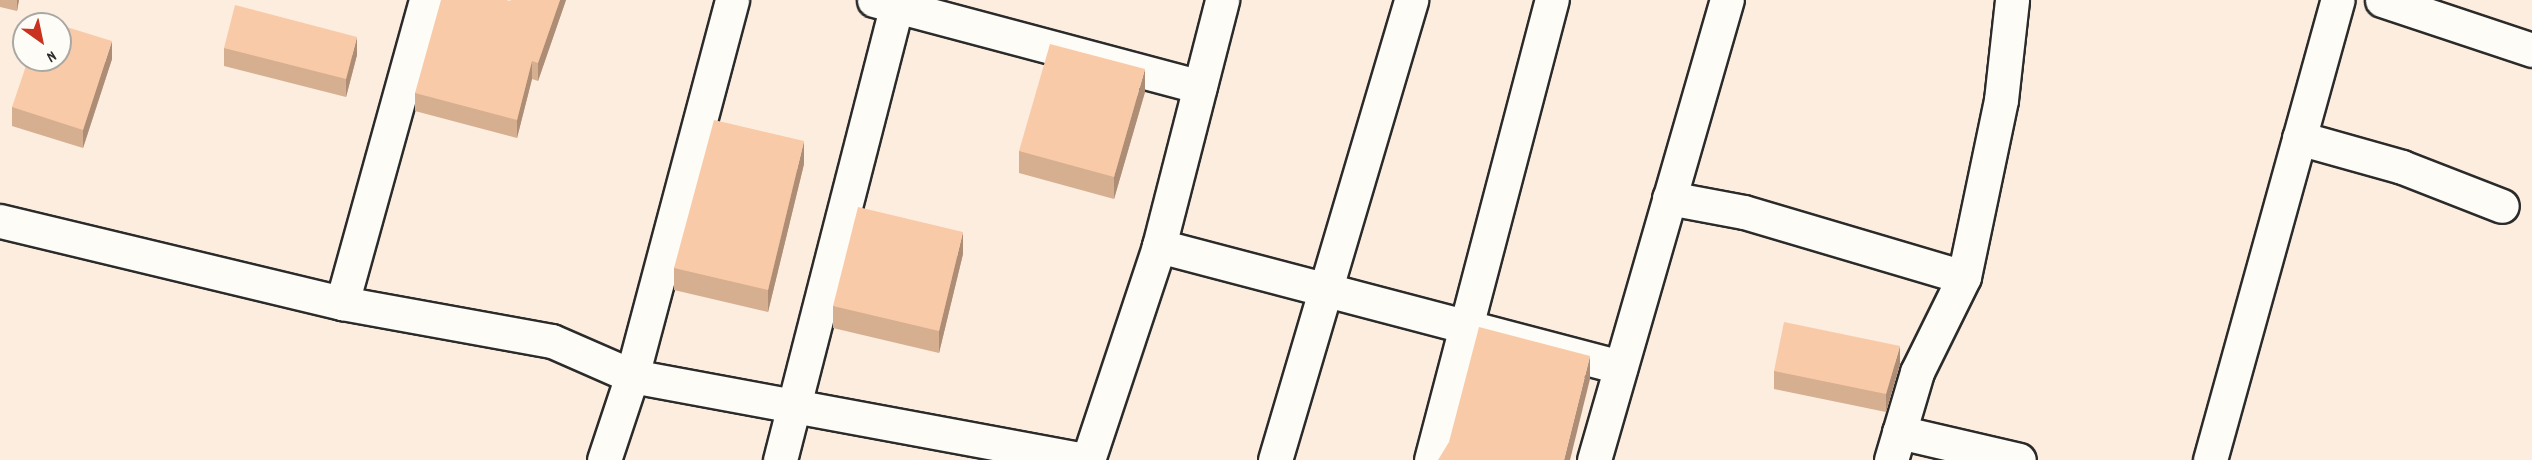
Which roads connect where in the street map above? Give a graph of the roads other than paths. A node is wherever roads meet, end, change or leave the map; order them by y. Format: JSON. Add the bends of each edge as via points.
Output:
{"nodes":[{"id":1,"x":426,"y":0,"type":"edge"},
{"id":2,"x":732,"y":0,"type":"edge"},
{"id":3,"x":1222,"y":0,"type":"edge"},
{"id":4,"x":1411,"y":0,"type":"edge"},
{"id":5,"x":1552,"y":0,"type":"edge"},
{"id":6,"x":1727,"y":0,"type":"edge"},
{"id":7,"x":2012,"y":0,"type":"edge"},
{"id":8,"x":2338,"y":0,"type":"edge"},
{"id":9,"x":2382,"y":0,"type":"edge"},
{"id":10,"x":889,"y":2,"type":"edge"},
{"id":11,"x":2532,"y":50,"type":"edge"},
{"id":12,"x":1200,"y":87,"type":"junction"},
{"id":13,"x":2299,"y":138,"type":"junction"},
{"id":14,"x":1669,"y":198,"type":"junction"},
{"id":15,"x":2502,"y":206,"type":"dead end"},
{"id":16,"x":3,"y":230,"type":"edge"},
{"id":17,"x":1159,"y":246,"type":"junction"},
{"id":18,"x":1964,"y":277,"type":"junction"},
{"id":19,"x":1321,"y":292,"type":"junction"},
{"id":20,"x":342,"y":303,"type":"junction"},
{"id":21,"x":1466,"y":326,"type":"junction"},
{"id":22,"x":1620,"y":367,"type":"junction"},
{"id":23,"x":632,"y":376,"type":"junction"},
{"id":24,"x":796,"y":406,"type":"junction"},
{"id":25,"x":1895,"y":446,"type":"edge"},
{"id":26,"x":604,"y":460,"type":"edge"},
{"id":27,"x":780,"y":460,"type":"edge"},
{"id":28,"x":1088,"y":460,"type":"edge"},
{"id":29,"x":1275,"y":460,"type":"edge"},
{"id":30,"x":1431,"y":460,"type":"edge"},
{"id":31,"x":1594,"y":460,"type":"edge"},
{"id":32,"x":2019,"y":460,"type":"edge"},
{"id":33,"x":2210,"y":460,"type":"edge"}],
"edges":[{"from":1,"to":20,"type":"street"},
{"from":2,"to":23,"type":"street"},
{"from":3,"to":12,"type":"street"},
{"from":4,"to":19,"type":"street"},
{"from":5,"to":21,"type":"street"},
{"from":6,"to":14,"type":"street"},
{"from":7,"to":18,"type":"street","via":[[2001,100]]},
{"from":8,"to":13,"type":"street"},
{"from":9,"to":11,"type":"street"},
{"from":10,"to":12,"type":"street"},
{"from":10,"to":24,"type":"street"},
{"from":12,"to":17,"type":"street"},
{"from":13,"to":15,"type":"street","via":[[2402,166]]},
{"from":13,"to":33,"type":"street"},
{"from":14,"to":18,"type":"street","via":[[1744,212]]},
{"from":14,"to":22,"type":"street"},
{"from":16,"to":20,"type":"street"},
{"from":17,"to":19,"type":"street"},
{"from":17,"to":28,"type":"street"},
{"from":18,"to":25,"type":"street","via":[[1917,372]]},
{"from":19,"to":21,"type":"street"},
{"from":19,"to":29,"type":"street"},
{"from":20,"to":23,"type":"street","via":[[552,341]]},
{"from":21,"to":22,"type":"street"},
{"from":21,"to":30,"type":"street"},
{"from":22,"to":31,"type":"street"},
{"from":23,"to":24,"type":"street"},
{"from":23,"to":26,"type":"street"},
{"from":24,"to":27,"type":"street"},
{"from":24,"to":28,"type":"street"},
{"from":25,"to":32,"type":"street"}]}
